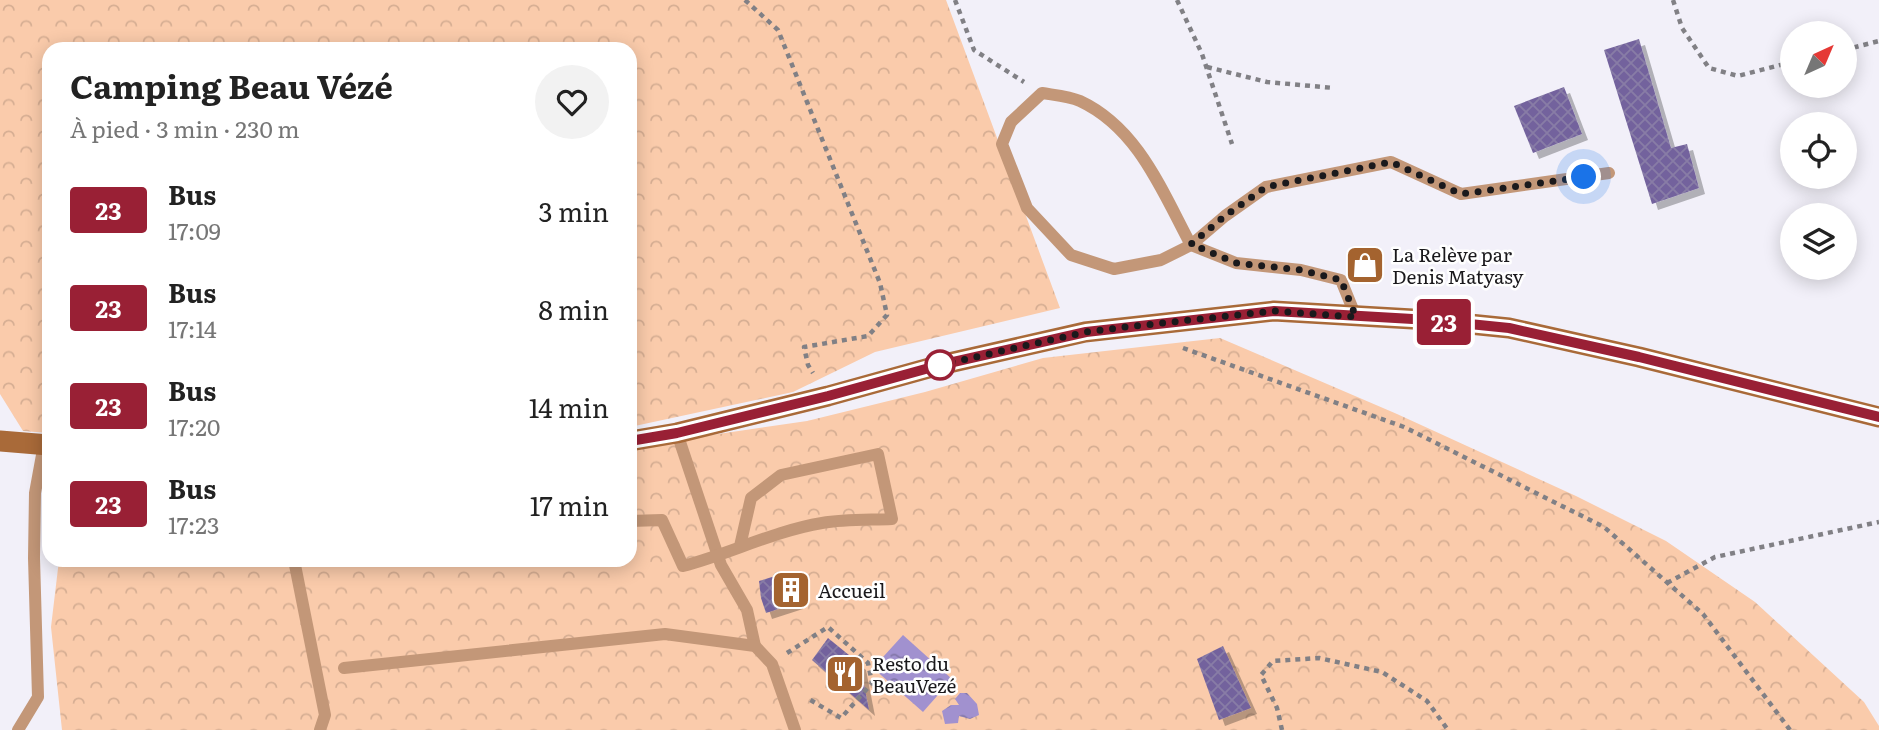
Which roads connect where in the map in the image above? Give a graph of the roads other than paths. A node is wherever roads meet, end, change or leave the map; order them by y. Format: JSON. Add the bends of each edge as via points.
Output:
{"nodes":[{"id":1,"x":1609,"y":173,"type":"dead end"},
{"id":2,"x":1191,"y":244,"type":"junction"},
{"id":3,"x":1356,"y":317,"type":"junction"},
{"id":4,"x":1879,"y":417,"type":"edge"},
{"id":5,"x":677,"y":433,"type":"junction"},
{"id":6,"x":637,"y":440,"type":"edge"},
{"id":7,"x":0,"y":441,"type":"edge"},
{"id":8,"x":42,"y":444,"type":"edge"},
{"id":9,"x":42,"y":464,"type":"edge"},
{"id":10,"x":637,"y":521,"type":"edge"},
{"id":11,"x":740,"y":546,"type":"dead end"},
{"id":12,"x":718,"y":557,"type":"junction"},
{"id":13,"x":295,"y":567,"type":"edge"},
{"id":14,"x":755,"y":646,"type":"junction"},
{"id":15,"x":344,"y":668,"type":"dead end"},
{"id":16,"x":19,"y":730,"type":"edge"},
{"id":17,"x":320,"y":730,"type":"edge"},
{"id":18,"x":796,"y":730,"type":"edge"}],
"edges":[{"from":1,"to":2,"type":"lane","via":[[1461,194],[1391,162],[1266,187]]},
{"from":2,"to":2,"type":"lane","via":[[1161,260],[1114,269],[1071,255],[1027,208],[1002,144],[1011,122],[1042,93],[1078,100],[1116,124],[1146,160]]},
{"from":2,"to":3,"type":"lane","via":[[1236,263],[1341,280]]},
{"from":3,"to":4,"type":"main road","via":[[1509,328]]},
{"from":3,"to":5,"type":"main road","via":[[1274,311],[1086,332]]},
{"from":5,"to":6,"type":"main road"},
{"from":5,"to":12,"type":"lane"},
{"from":7,"to":8,"type":"main road"},
{"from":9,"to":16,"type":"lane","via":[[35,493],[38,697]]},
{"from":10,"to":12,"type":"lane","via":[[662,520],[683,566]]},
{"from":11,"to":12,"type":"lane","via":[[751,498],[780,475],[878,454],[892,519],[821,523]]},
{"from":12,"to":14,"type":"lane","via":[[747,610]]},
{"from":13,"to":17,"type":"lane","via":[[325,715]]},
{"from":14,"to":15,"type":"lane","via":[[665,635]]},
{"from":14,"to":18,"type":"lane","via":[[772,663]]}]}
